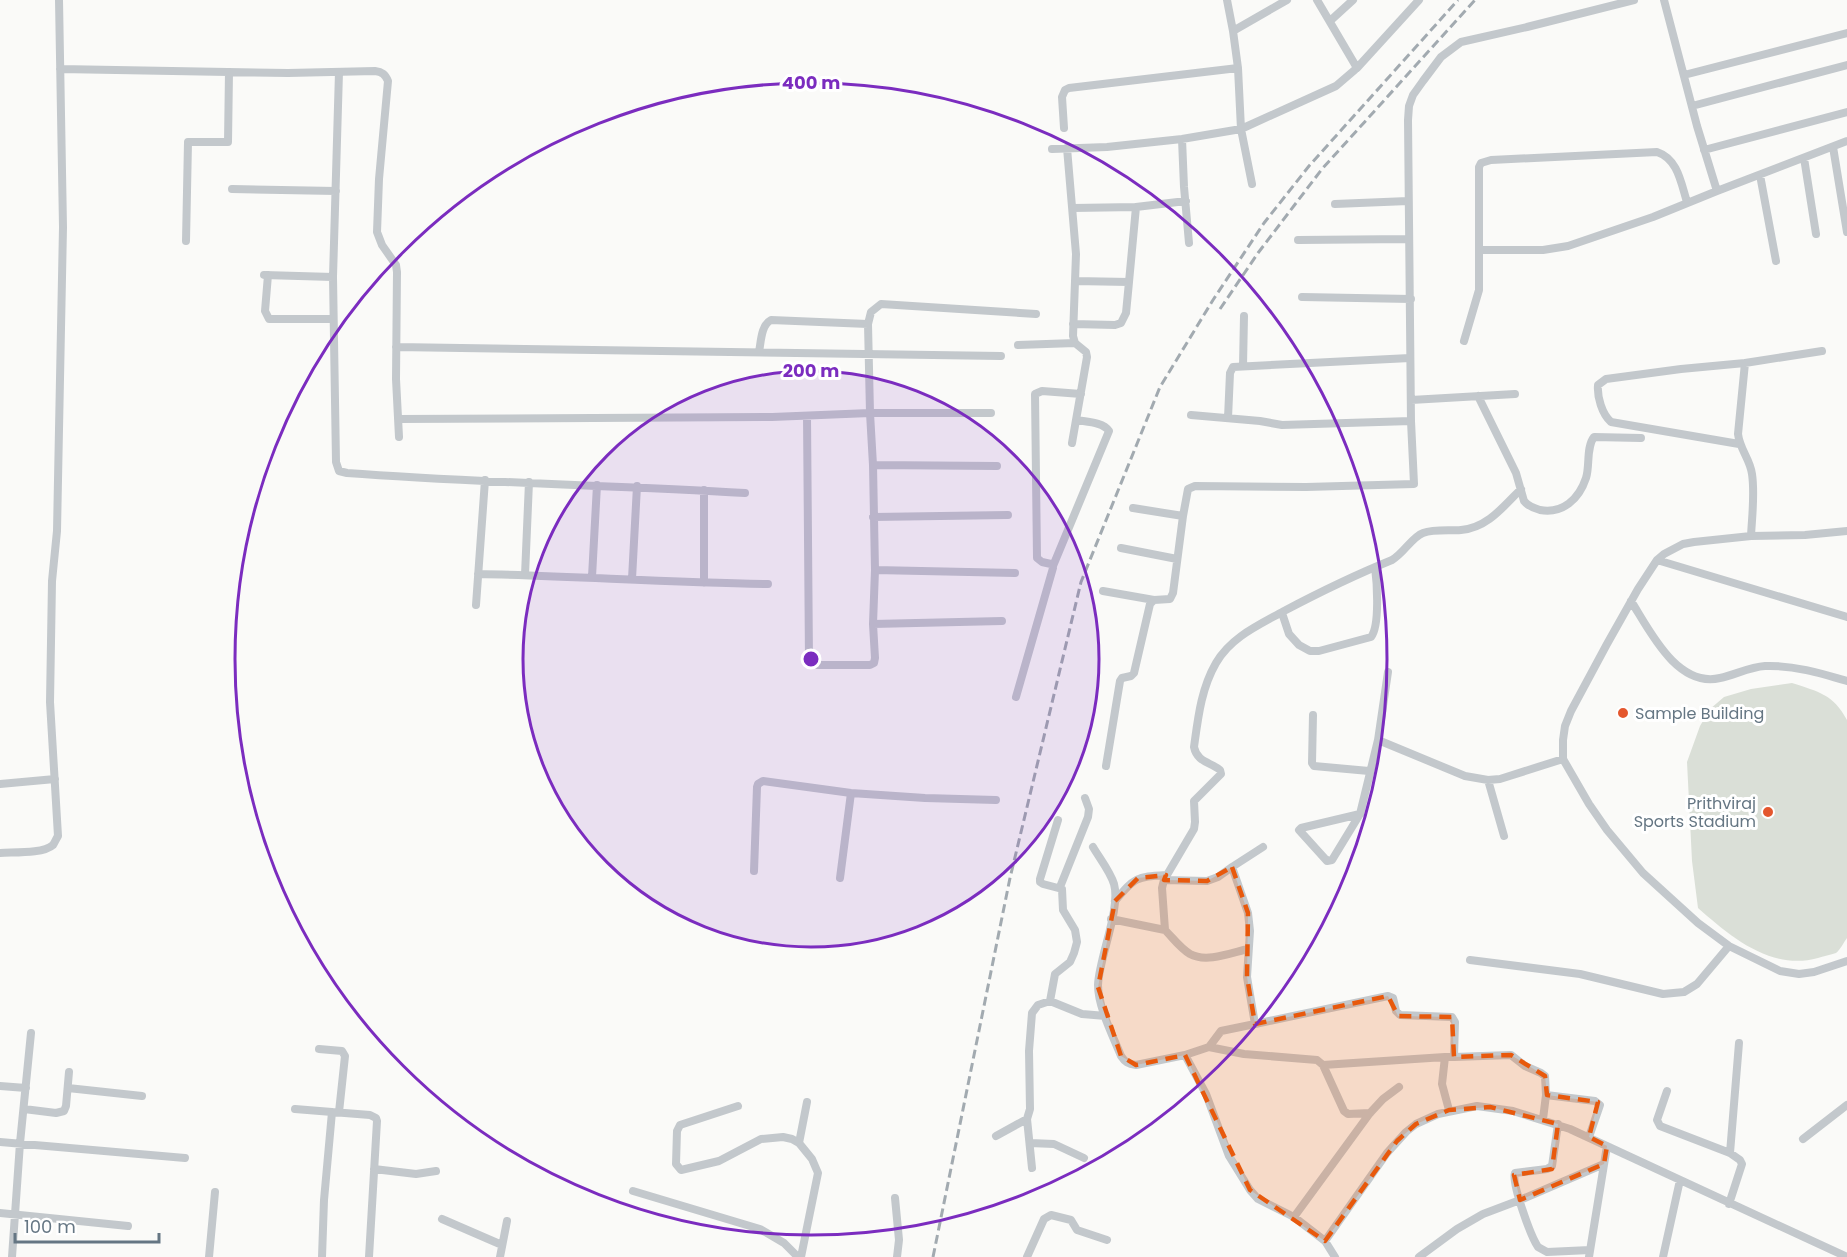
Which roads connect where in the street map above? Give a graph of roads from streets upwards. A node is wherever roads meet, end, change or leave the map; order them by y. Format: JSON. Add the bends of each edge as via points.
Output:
{"nodes":[{"id":1,"x":59,"y":0,"type":"edge"},
{"id":2,"x":1227,"y":0,"type":"edge"},
{"id":3,"x":1287,"y":0,"type":"edge"},
{"id":4,"x":1317,"y":0,"type":"edge"},
{"id":5,"x":1353,"y":0,"type":"edge"},
{"id":6,"x":1419,"y":0,"type":"edge"},
{"id":7,"x":1634,"y":0,"type":"edge"},
{"id":8,"x":1664,"y":0,"type":"edge"},
{"id":9,"x":1330,"y":21,"type":"junction"},
{"id":10,"x":1233,"y":31,"type":"junction"},
{"id":11,"x":1847,"y":33,"type":"edge"},
{"id":12,"x":1847,"y":65,"type":"edge"},
{"id":13,"x":1238,"y":68,"type":"junction"},
{"id":14,"x":1357,"y":68,"type":"junction"},
{"id":15,"x":60,"y":69,"type":"junction"},
{"id":16,"x":228,"y":72,"type":"junction"},
{"id":17,"x":339,"y":72,"type":"junction"},
{"id":18,"x":1684,"y":75,"type":"junction"},
{"id":19,"x":1692,"y":106,"type":"junction"},
{"id":20,"x":1847,"y":112,"type":"edge"},
{"id":21,"x":1064,"y":128,"type":"dead end"},
{"id":22,"x":1241,"y":129,"type":"junction"},
{"id":23,"x":1182,"y":139,"type":"junction"},
{"id":24,"x":1847,"y":141,"type":"edge"},
{"id":25,"x":1833,"y":147,"type":"junction"},
{"id":26,"x":1067,"y":148,"type":"junction"},
{"id":27,"x":1052,"y":149,"type":"dead end"},
{"id":28,"x":1704,"y":150,"type":"junction"},
{"id":29,"x":1804,"y":158,"type":"junction"},
{"id":30,"x":1760,"y":174,"type":"junction"},
{"id":31,"x":1252,"y":184,"type":"dead end"},
{"id":32,"x":232,"y":189,"type":"dead end"},
{"id":33,"x":336,"y":191,"type":"junction"},
{"id":34,"x":1717,"y":191,"type":"junction"},
{"id":35,"x":1185,"y":201,"type":"junction"},
{"id":36,"x":1408,"y":201,"type":"junction"},
{"id":37,"x":1687,"y":202,"type":"junction"},
{"id":38,"x":1335,"y":204,"type":"dead end"},
{"id":39,"x":1136,"y":207,"type":"junction"},
{"id":40,"x":1073,"y":208,"type":"junction"},
{"id":41,"x":1847,"y":232,"type":"edge"},
{"id":42,"x":1816,"y":234,"type":"dead end"},
{"id":43,"x":1409,"y":239,"type":"junction"},
{"id":44,"x":186,"y":240,"type":"dead end"},
{"id":45,"x":1298,"y":240,"type":"dead end"},
{"id":46,"x":1189,"y":243,"type":"dead end"},
{"id":47,"x":1479,"y":250,"type":"junction"},
{"id":48,"x":1776,"y":261,"type":"dead end"},
{"id":49,"x":333,"y":277,"type":"junction"},
{"id":50,"x":1075,"y":281,"type":"junction"},
{"id":51,"x":1129,"y":282,"type":"junction"},
{"id":52,"x":1302,"y":297,"type":"dead end"},
{"id":53,"x":1411,"y":299,"type":"junction"},
{"id":54,"x":1036,"y":314,"type":"dead end"},
{"id":55,"x":1244,"y":316,"type":"dead end"},
{"id":56,"x":333,"y":319,"type":"junction"},
{"id":57,"x":868,"y":324,"type":"junction"},
{"id":58,"x":1073,"y":324,"type":"junction"},
{"id":59,"x":1464,"y":341,"type":"dead end"},
{"id":60,"x":1075,"y":343,"type":"junction"},
{"id":61,"x":1018,"y":345,"type":"dead end"},
{"id":62,"x":396,"y":347,"type":"junction"},
{"id":63,"x":1822,"y":351,"type":"dead end"},
{"id":64,"x":759,"y":352,"type":"junction"},
{"id":65,"x":867,"y":353,"type":"junction"},
{"id":66,"x":1002,"y":356,"type":"dead end"},
{"id":67,"x":1410,"y":358,"type":"junction"},
{"id":68,"x":1745,"y":363,"type":"junction"},
{"id":69,"x":1243,"y":366,"type":"junction"},
{"id":70,"x":1081,"y":394,"type":"junction"},
{"id":71,"x":1515,"y":394,"type":"dead end"},
{"id":72,"x":1478,"y":396,"type":"junction"},
{"id":73,"x":1410,"y":400,"type":"junction"},
{"id":74,"x":870,"y":413,"type":"junction"},
{"id":75,"x":991,"y":413,"type":"dead end"},
{"id":76,"x":1191,"y":415,"type":"dead end"},
{"id":77,"x":807,"y":416,"type":"junction"},
{"id":78,"x":1228,"y":418,"type":"junction"},
{"id":79,"x":398,"y":419,"type":"junction"},
{"id":80,"x":1076,"y":420,"type":"junction"},
{"id":81,"x":1411,"y":422,"type":"junction"},
{"id":82,"x":399,"y":437,"type":"dead end"},
{"id":83,"x":1641,"y":438,"type":"dead end"},
{"id":84,"x":1072,"y":443,"type":"dead end"},
{"id":85,"x":1739,"y":444,"type":"junction"},
{"id":86,"x":873,"y":465,"type":"junction"},
{"id":87,"x":996,"y":466,"type":"dead end"},
{"id":88,"x":485,"y":480,"type":"junction"},
{"id":89,"x":529,"y":482,"type":"junction"},
{"id":90,"x":597,"y":484,"type":"junction"},
{"id":91,"x":637,"y":486,"type":"junction"},
{"id":92,"x":1521,"y":489,"type":"junction"},
{"id":93,"x":704,"y":490,"type":"junction"},
{"id":94,"x":745,"y":493,"type":"dead end"},
{"id":95,"x":1133,"y":508,"type":"dead end"},
{"id":96,"x":1008,"y":515,"type":"dead end"},
{"id":97,"x":1183,"y":516,"type":"junction"},
{"id":98,"x":873,"y":517,"type":"junction"},
{"id":99,"x":1847,"y":531,"type":"edge"},
{"id":100,"x":1752,"y":536,"type":"junction"},
{"id":101,"x":1120,"y":548,"type":"dead end"},
{"id":102,"x":1177,"y":559,"type":"junction"},
{"id":103,"x":1657,"y":560,"type":"junction"},
{"id":104,"x":1053,"y":566,"type":"junction"},
{"id":105,"x":1375,"y":567,"type":"junction"},
{"id":106,"x":875,"y":570,"type":"junction"},
{"id":107,"x":1015,"y":573,"type":"dead end"},
{"id":108,"x":478,"y":574,"type":"junction"},
{"id":109,"x":525,"y":575,"type":"junction"},
{"id":110,"x":592,"y":577,"type":"junction"},
{"id":111,"x":632,"y":579,"type":"junction"},
{"id":112,"x":704,"y":583,"type":"junction"},
{"id":113,"x":768,"y":584,"type":"dead end"},
{"id":114,"x":1102,"y":591,"type":"dead end"},
{"id":115,"x":1154,"y":600,"type":"junction"},
{"id":116,"x":1631,"y":602,"type":"junction"},
{"id":117,"x":476,"y":605,"type":"dead end"},
{"id":118,"x":1282,"y":613,"type":"junction"},
{"id":119,"x":1847,"y":617,"type":"edge"},
{"id":120,"x":1002,"y":621,"type":"dead end"},
{"id":121,"x":873,"y":624,"type":"junction"},
{"id":122,"x":1388,"y":672,"type":"dead end"},
{"id":123,"x":1847,"y":681,"type":"edge"},
{"id":124,"x":1016,"y":697,"type":"dead end"},
{"id":125,"x":1313,"y":715,"type":"dead end"},
{"id":126,"x":1378,"y":740,"type":"junction"},
{"id":127,"x":1563,"y":759,"type":"junction"},
{"id":128,"x":1106,"y":766,"type":"dead end"},
{"id":129,"x":1369,"y":771,"type":"junction"},
{"id":130,"x":55,"y":779,"type":"junction"},
{"id":131,"x":1488,"y":780,"type":"junction"},
{"id":132,"x":0,"y":784,"type":"edge"},
{"id":133,"x":851,"y":794,"type":"junction"},
{"id":134,"x":1085,"y":798,"type":"dead end"},
{"id":135,"x":996,"y":800,"type":"dead end"},
{"id":136,"x":1360,"y":814,"type":"junction"},
{"id":137,"x":1058,"y":819,"type":"dead end"},
{"id":138,"x":1504,"y":836,"type":"dead end"},
{"id":139,"x":1093,"y":847,"type":"dead end"},
{"id":140,"x":1263,"y":847,"type":"dead end"},
{"id":141,"x":0,"y":853,"type":"edge"},
{"id":142,"x":1232,"y":867,"type":"junction"},
{"id":143,"x":754,"y":871,"type":"dead end"},
{"id":144,"x":840,"y":878,"type":"dead end"},
{"id":145,"x":1165,"y":878,"type":"junction"},
{"id":146,"x":1060,"y":887,"type":"junction"},
{"id":147,"x":1114,"y":901,"type":"junction"},
{"id":148,"x":1111,"y":919,"type":"junction"},
{"id":149,"x":1165,"y":930,"type":"junction"},
{"id":150,"x":1729,"y":946,"type":"junction"},
{"id":151,"x":1248,"y":949,"type":"junction"},
{"id":152,"x":1470,"y":960,"type":"dead end"},
{"id":153,"x":1847,"y":961,"type":"edge"},
{"id":154,"x":1050,"y":1001,"type":"junction"},
{"id":155,"x":1106,"y":1016,"type":"junction"},
{"id":156,"x":1255,"y":1024,"type":"junction"},
{"id":157,"x":31,"y":1033,"type":"dead end"},
{"id":158,"x":1739,"y":1042,"type":"dead end"},
{"id":159,"x":1209,"y":1047,"type":"junction"},
{"id":160,"x":320,"y":1049,"type":"dead end"},
{"id":161,"x":1185,"y":1055,"type":"junction"},
{"id":162,"x":1449,"y":1057,"type":"junction"},
{"id":163,"x":1323,"y":1065,"type":"junction"},
{"id":164,"x":69,"y":1072,"type":"dead end"},
{"id":165,"x":0,"y":1086,"type":"edge"},
{"id":166,"x":1399,"y":1087,"type":"dead end"},
{"id":167,"x":68,"y":1088,"type":"junction"},
{"id":168,"x":26,"y":1089,"type":"junction"},
{"id":169,"x":1667,"y":1091,"type":"dead end"},
{"id":170,"x":1546,"y":1095,"type":"junction"},
{"id":171,"x":142,"y":1096,"type":"dead end"},
{"id":172,"x":807,"y":1102,"type":"dead end"},
{"id":173,"x":1847,"y":1105,"type":"edge"},
{"id":174,"x":738,"y":1106,"type":"dead end"},
{"id":175,"x":295,"y":1108,"type":"dead end"},
{"id":176,"x":24,"y":1109,"type":"junction"},
{"id":177,"x":1449,"y":1110,"type":"junction"},
{"id":178,"x":335,"y":1112,"type":"junction"},
{"id":179,"x":1370,"y":1113,"type":"junction"},
{"id":180,"x":1028,"y":1119,"type":"junction"},
{"id":181,"x":1543,"y":1119,"type":"junction"},
{"id":182,"x":1558,"y":1124,"type":"junction"},
{"id":183,"x":996,"y":1136,"type":"dead end"},
{"id":184,"x":1589,"y":1137,"type":"junction"},
{"id":185,"x":1803,"y":1139,"type":"dead end"},
{"id":186,"x":0,"y":1142,"type":"edge"},
{"id":187,"x":20,"y":1143,"type":"junction"},
{"id":188,"x":799,"y":1143,"type":"junction"},
{"id":189,"x":1030,"y":1143,"type":"junction"},
{"id":190,"x":1607,"y":1146,"type":"junction"},
{"id":191,"x":1730,"y":1153,"type":"junction"},
{"id":192,"x":185,"y":1158,"type":"dead end"},
{"id":193,"x":1084,"y":1158,"type":"dead end"},
{"id":194,"x":1604,"y":1164,"type":"junction"},
{"id":195,"x":374,"y":1168,"type":"junction"},
{"id":196,"x":1032,"y":1168,"type":"dead end"},
{"id":197,"x":436,"y":1170,"type":"dead end"},
{"id":198,"x":1680,"y":1180,"type":"junction"},
{"id":199,"x":633,"y":1191,"type":"dead end"},
{"id":200,"x":215,"y":1192,"type":"dead end"},
{"id":201,"x":895,"y":1198,"type":"dead end"},
{"id":202,"x":1520,"y":1200,"type":"junction"},
{"id":203,"x":1729,"y":1204,"type":"junction"},
{"id":204,"x":0,"y":1213,"type":"edge"},
{"id":205,"x":14,"y":1215,"type":"junction"},
{"id":206,"x":1294,"y":1218,"type":"junction"},
{"id":207,"x":442,"y":1219,"type":"dead end"},
{"id":208,"x":507,"y":1221,"type":"dead end"},
{"id":209,"x":128,"y":1226,"type":"dead end"},
{"id":210,"x":1107,"y":1240,"type":"dead end"},
{"id":211,"x":1325,"y":1241,"type":"junction"},
{"id":212,"x":502,"y":1245,"type":"junction"},
{"id":213,"x":1589,"y":1253,"type":"edge"},
{"id":214,"x":12,"y":1257,"type":"edge"},
{"id":215,"x":209,"y":1257,"type":"edge"},
{"id":216,"x":322,"y":1257,"type":"edge"},
{"id":217,"x":369,"y":1257,"type":"edge"},
{"id":218,"x":500,"y":1257,"type":"edge"},
{"id":219,"x":800,"y":1257,"type":"edge"},
{"id":220,"x":897,"y":1257,"type":"edge"},
{"id":221,"x":1027,"y":1257,"type":"edge"},
{"id":222,"x":1335,"y":1257,"type":"edge"},
{"id":223,"x":1419,"y":1257,"type":"edge"},
{"id":224,"x":1663,"y":1257,"type":"edge"},
{"id":225,"x":1847,"y":1257,"type":"edge"}],
"edges":[{"from":1,"to":15,"type":"street"},
{"from":2,"to":10,"type":"street"},
{"from":3,"to":10,"type":"street"},
{"from":4,"to":9,"type":"street"},
{"from":5,"to":9,"type":"street"},
{"from":6,"to":14,"type":"street"},
{"from":7,"to":36,"type":"street","via":[[1461,42],[1450,48],[1413,95],[1409,106]]},
{"from":8,"to":18,"type":"street"},
{"from":9,"to":14,"type":"street"},
{"from":10,"to":13,"type":"street"},
{"from":11,"to":18,"type":"street"},
{"from":12,"to":19,"type":"street"},
{"from":13,"to":21,"type":"street","via":[[1070,88],[1062,98]]},
{"from":13,"to":22,"type":"street"},
{"from":14,"to":22,"type":"street","via":[[1336,86]]},
{"from":15,"to":16,"type":"street"},
{"from":15,"to":130,"type":"street","via":[[63,227],[50,702]]},
{"from":16,"to":17,"type":"street"},
{"from":16,"to":44,"type":"street","via":[[228,142],[188,142]]},
{"from":17,"to":33,"type":"street"},
{"from":17,"to":62,"type":"street","via":[[382,72],[388,81],[377,232],[396,265]]},
{"from":18,"to":19,"type":"street"},
{"from":19,"to":28,"type":"street"},
{"from":20,"to":28,"type":"street"},
{"from":22,"to":23,"type":"street"},
{"from":22,"to":31,"type":"street"},
{"from":23,"to":26,"type":"street"},
{"from":23,"to":35,"type":"street"},
{"from":24,"to":25,"type":"street"},
{"from":25,"to":29,"type":"street"},
{"from":25,"to":41,"type":"street"},
{"from":26,"to":27,"type":"street"},
{"from":26,"to":40,"type":"street"},
{"from":28,"to":34,"type":"street"},
{"from":29,"to":30,"type":"street"},
{"from":29,"to":42,"type":"street"},
{"from":30,"to":34,"type":"street"},
{"from":30,"to":48,"type":"street"},
{"from":32,"to":33,"type":"street"},
{"from":33,"to":49,"type":"street"},
{"from":34,"to":37,"type":"street"},
{"from":35,"to":39,"type":"street"},
{"from":35,"to":46,"type":"street"},
{"from":36,"to":38,"type":"street"},
{"from":36,"to":43,"type":"street"},
{"from":37,"to":47,"type":"street","via":[[1629,226],[1556,249]]},
{"from":37,"to":47,"type":"street","via":[[1671,159],[1657,152],[1485,160],[1479,167]]},
{"from":39,"to":40,"type":"street"},
{"from":39,"to":51,"type":"street"},
{"from":40,"to":50,"type":"street"},
{"from":43,"to":45,"type":"street"},
{"from":43,"to":53,"type":"street"},
{"from":47,"to":59,"type":"street","via":[[1479,290]]},
{"from":49,"to":56,"type":"street"},
{"from":49,"to":56,"type":"street","via":[[265,275],[265,311],[269,319]]},
{"from":50,"to":51,"type":"street"},
{"from":50,"to":58,"type":"street"},
{"from":51,"to":58,"type":"street","via":[[1121,323]]},
{"from":52,"to":53,"type":"street"},
{"from":53,"to":67,"type":"street"},
{"from":54,"to":57,"type":"street","via":[[886,303],[875,307]]},
{"from":55,"to":69,"type":"street"},
{"from":56,"to":88,"type":"street","via":[[339,471]]},
{"from":57,"to":64,"type":"street","via":[[771,320],[764,327]]},
{"from":57,"to":65,"type":"street"},
{"from":58,"to":60,"type":"street"},
{"from":60,"to":61,"type":"street"},
{"from":60,"to":70,"type":"street","via":[[1087,357]]},
{"from":62,"to":64,"type":"street"},
{"from":62,"to":79,"type":"street"},
{"from":63,"to":68,"type":"street"},
{"from":64,"to":65,"type":"street"},
{"from":65,"to":66,"type":"street"},
{"from":65,"to":74,"type":"street"},
{"from":67,"to":69,"type":"street"},
{"from":67,"to":73,"type":"street"},
{"from":68,"to":85,"type":"street"},
{"from":68,"to":85,"type":"street","via":[[1606,378],[1598,385],[1604,414],[1611,422]]},
{"from":69,"to":78,"type":"street","via":[[1233,367],[1230,373]]},
{"from":70,"to":80,"type":"street"},
{"from":70,"to":104,"type":"street","via":[[1035,394],[1037,558]]},
{"from":71,"to":72,"type":"street"},
{"from":72,"to":73,"type":"street"},
{"from":72,"to":92,"type":"street"},
{"from":73,"to":81,"type":"street"},
{"from":74,"to":75,"type":"street"},
{"from":74,"to":77,"type":"street"},
{"from":74,"to":86,"type":"street"},
{"from":76,"to":78,"type":"street"},
{"from":77,"to":79,"type":"street"},
{"from":77,"to":121,"type":"street","via":[[809,660],[818,665],[874,663]]},
{"from":78,"to":81,"type":"street","via":[[1282,425]]},
{"from":79,"to":82,"type":"street"},
{"from":80,"to":84,"type":"street"},
{"from":80,"to":104,"type":"street","via":[[1102,425],[1109,431]]},
{"from":81,"to":97,"type":"street","via":[[1414,484],[1195,486],[1186,493]]},
{"from":83,"to":92,"type":"street","via":[[1594,437],[1587,477],[1577,496],[1563,508],[1548,511],[1530,506]]},
{"from":85,"to":100,"type":"street","via":[[1752,475]]},
{"from":86,"to":87,"type":"street"},
{"from":86,"to":98,"type":"street"},
{"from":88,"to":89,"type":"street"},
{"from":88,"to":108,"type":"street"},
{"from":89,"to":90,"type":"street"},
{"from":89,"to":109,"type":"street"},
{"from":90,"to":91,"type":"street"},
{"from":90,"to":110,"type":"street"},
{"from":91,"to":93,"type":"street"},
{"from":91,"to":111,"type":"street"},
{"from":92,"to":105,"type":"street","via":[[1482,524],[1464,530],[1425,532],[1400,555]]},
{"from":93,"to":94,"type":"street"},
{"from":93,"to":112,"type":"street"},
{"from":95,"to":97,"type":"street"},
{"from":96,"to":98,"type":"street"},
{"from":97,"to":102,"type":"street"},
{"from":98,"to":106,"type":"street"},
{"from":99,"to":100,"type":"street"},
{"from":100,"to":103,"type":"street","via":[[1683,544]]},
{"from":101,"to":102,"type":"street"},
{"from":102,"to":115,"type":"street","via":[[1172,597]]},
{"from":103,"to":116,"type":"street"},
{"from":103,"to":119,"type":"street"},
{"from":104,"to":124,"type":"street"},
{"from":105,"to":118,"type":"street"},
{"from":105,"to":118,"type":"street","via":[[1376,630],[1371,637],[1310,651],[1289,634]]},
{"from":106,"to":107,"type":"street"},
{"from":106,"to":121,"type":"street"},
{"from":108,"to":109,"type":"street"},
{"from":108,"to":117,"type":"street"},
{"from":109,"to":110,"type":"street"},
{"from":110,"to":111,"type":"street"},
{"from":111,"to":112,"type":"street"},
{"from":112,"to":113,"type":"street"},
{"from":114,"to":115,"type":"street"},
{"from":115,"to":128,"type":"street","via":[[1134,673],[1120,681]]},
{"from":116,"to":123,"type":"street","via":[[1662,650],[1693,676],[1719,679],[1754,668],[1780,666]]},
{"from":116,"to":127,"type":"street","via":[[1568,719]]},
{"from":118,"to":145,"type":"street","via":[[1231,644],[1209,677],[1200,703],[1194,747],[1201,759],[1217,767],[1221,774],[1194,801],[1194,829]]},
{"from":120,"to":121,"type":"street"},
{"from":122,"to":126,"type":"street"},
{"from":125,"to":129,"type":"street","via":[[1314,766]]},
{"from":126,"to":129,"type":"street"},
{"from":126,"to":131,"type":"street","via":[[1465,776]]},
{"from":127,"to":131,"type":"street"},
{"from":127,"to":150,"type":"street","via":[[1589,804],[1630,859],[1668,898]]},
{"from":129,"to":136,"type":"street"},
{"from":130,"to":132,"type":"street"},
{"from":130,"to":141,"type":"street","via":[[58,836],[53,845],[36,851]]},
{"from":131,"to":138,"type":"street"},
{"from":133,"to":135,"type":"street"},
{"from":133,"to":143,"type":"street","via":[[763,781],[758,784]]},
{"from":133,"to":144,"type":"street"},
{"from":134,"to":146,"type":"street","via":[[1088,817]]},
{"from":136,"to":136,"type":"street","via":[[1331,861],[1299,830],[1301,828]]},
{"from":137,"to":146,"type":"street","via":[[1040,882]]},
{"from":139,"to":147,"type":"street","via":[[1113,881]]},
{"from":140,"to":142,"type":"street"},
{"from":142,"to":145,"type":"street","via":[[1207,881]]},
{"from":142,"to":151,"type":"street","via":[[1248,913]]},
{"from":145,"to":147,"type":"street","via":[[1138,878]]},
{"from":145,"to":149,"type":"street"},
{"from":146,"to":154,"type":"street","via":[[1063,910],[1077,942],[1070,962],[1054,974]]},
{"from":147,"to":148,"type":"street"},
{"from":148,"to":149,"type":"street"},
{"from":148,"to":155,"type":"street","via":[[1098,987]]},
{"from":149,"to":151,"type":"street","via":[[1197,957]]},
{"from":150,"to":152,"type":"street","via":[[1697,984],[1684,992],[1663,994],[1580,974]]},
{"from":150,"to":153,"type":"street","via":[[1780,971],[1799,974]]},
{"from":151,"to":156,"type":"street","via":[[1247,978]]},
{"from":154,"to":155,"type":"street","via":[[1082,1014]]},
{"from":154,"to":180,"type":"street","via":[[1038,1005],[1032,1013]]},
{"from":155,"to":161,"type":"street","via":[[1121,1056],[1130,1065]]},
{"from":156,"to":159,"type":"street","via":[[1221,1031]]},
{"from":156,"to":162,"type":"street","via":[[1391,997],[1400,1015],[1454,1019]]},
{"from":157,"to":168,"type":"street"},
{"from":158,"to":191,"type":"street"},
{"from":159,"to":161,"type":"street"},
{"from":159,"to":163,"type":"street","via":[[1244,1054],[1313,1058]]},
{"from":160,"to":178,"type":"street","via":[[342,1051],[345,1056]]},
{"from":161,"to":206,"type":"street","via":[[1243,1181],[1258,1199]]},
{"from":162,"to":163,"type":"street"},
{"from":162,"to":170,"type":"street","via":[[1511,1055],[1545,1076]]},
{"from":162,"to":177,"type":"street","via":[[1442,1084]]},
{"from":163,"to":179,"type":"street","via":[[1344,1111]]},
{"from":164,"to":167,"type":"street"},
{"from":165,"to":168,"type":"street"},
{"from":166,"to":179,"type":"street"},
{"from":167,"to":171,"type":"street"},
{"from":167,"to":176,"type":"street","via":[[66,1106],[60,1113]]},
{"from":168,"to":176,"type":"street"},
{"from":169,"to":191,"type":"street","via":[[1657,1120],[1660,1126]]},
{"from":170,"to":181,"type":"street"},
{"from":170,"to":184,"type":"street","via":[[1598,1102]]},
{"from":172,"to":188,"type":"street"},
{"from":173,"to":185,"type":"street"},
{"from":174,"to":188,"type":"street","via":[[678,1128],[678,1168],[685,1170],[719,1161],[768,1137],[792,1138]]},
{"from":175,"to":178,"type":"street"},
{"from":176,"to":187,"type":"street"},
{"from":177,"to":181,"type":"street","via":[[1490,1107]]},
{"from":177,"to":211,"type":"street","via":[[1406,1132]]},
{"from":178,"to":195,"type":"street","via":[[376,1118]]},
{"from":178,"to":216,"type":"street","via":[[324,1200]]},
{"from":179,"to":206,"type":"street"},
{"from":180,"to":183,"type":"street"},
{"from":180,"to":189,"type":"street"},
{"from":181,"to":182,"type":"street"},
{"from":182,"to":184,"type":"street"},
{"from":182,"to":202,"type":"street","via":[[1552,1166],[1514,1175]]},
{"from":184,"to":190,"type":"street"},
{"from":186,"to":187,"type":"street"},
{"from":187,"to":192,"type":"street"},
{"from":187,"to":205,"type":"street"},
{"from":188,"to":219,"type":"street","via":[[818,1173]]},
{"from":189,"to":193,"type":"street","via":[[1054,1144]]},
{"from":189,"to":196,"type":"street"},
{"from":190,"to":194,"type":"street"},
{"from":190,"to":198,"type":"street"},
{"from":191,"to":203,"type":"street","via":[[1742,1164]]},
{"from":194,"to":202,"type":"street"},
{"from":194,"to":213,"type":"street"},
{"from":195,"to":197,"type":"street","via":[[416,1174]]},
{"from":195,"to":217,"type":"street"},
{"from":198,"to":203,"type":"street"},
{"from":198,"to":224,"type":"street"},
{"from":199,"to":219,"type":"street","via":[[760,1229]]},
{"from":200,"to":215,"type":"street"},
{"from":201,"to":220,"type":"street","via":[[900,1240]]},
{"from":202,"to":213,"type":"street","via":[[1535,1244],[1542,1250]]},
{"from":202,"to":223,"type":"street","via":[[1470,1220]]},
{"from":203,"to":225,"type":"street"},
{"from":204,"to":205,"type":"street"},
{"from":205,"to":209,"type":"street"},
{"from":205,"to":214,"type":"street"},
{"from":206,"to":211,"type":"street"},
{"from":207,"to":212,"type":"street"},
{"from":208,"to":212,"type":"street"},
{"from":210,"to":221,"type":"street","via":[[1077,1230],[1068,1219],[1051,1215],[1044,1219]]},
{"from":211,"to":222,"type":"street"},
{"from":212,"to":218,"type":"street"}]}
